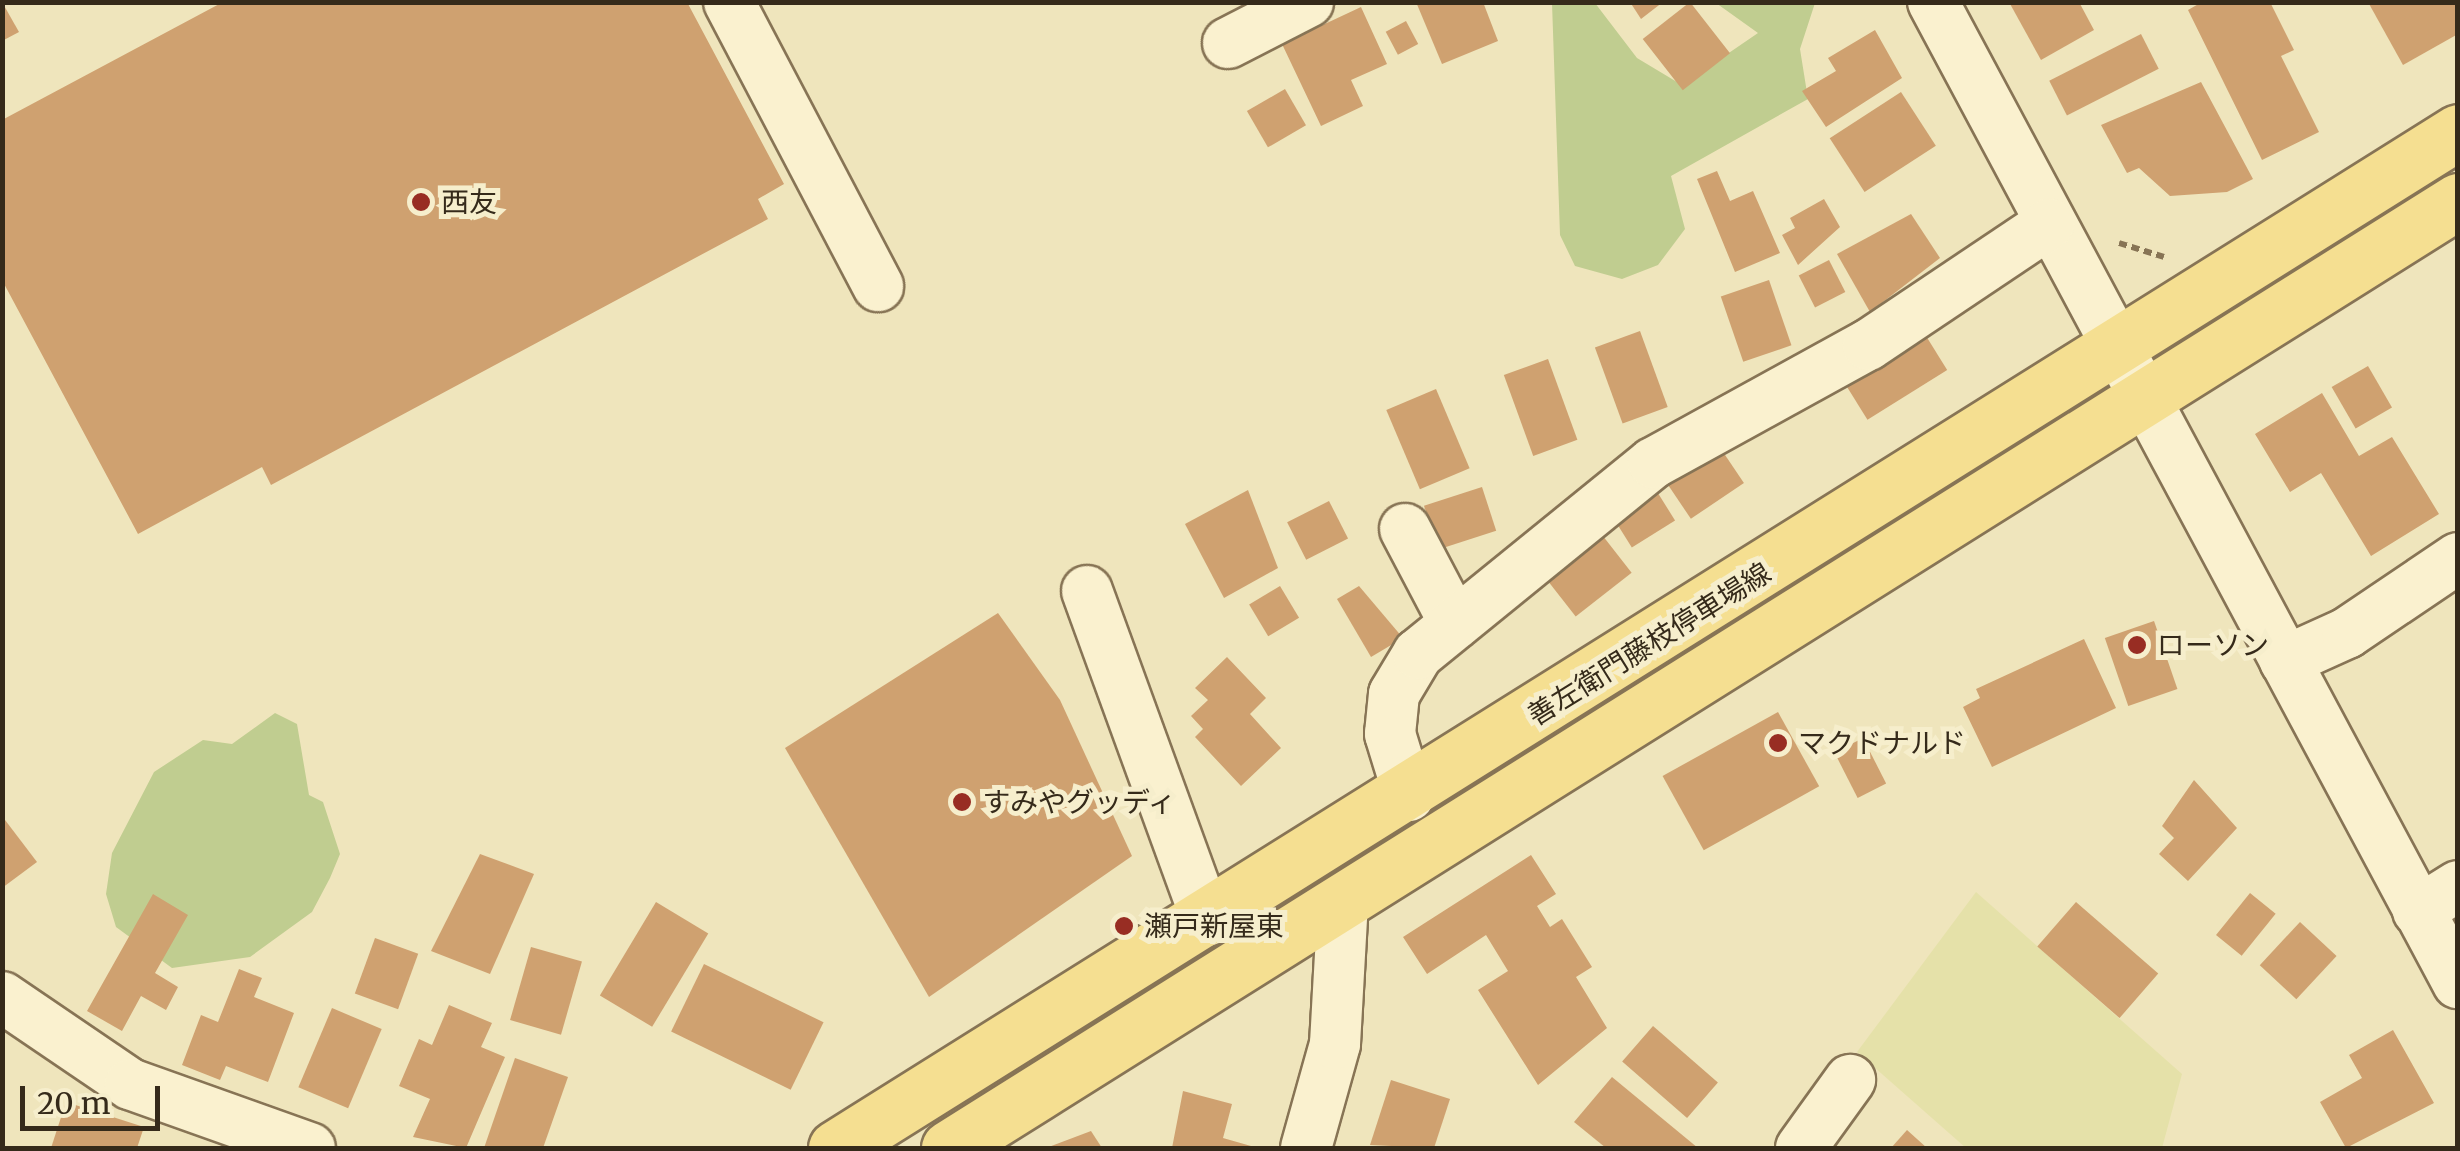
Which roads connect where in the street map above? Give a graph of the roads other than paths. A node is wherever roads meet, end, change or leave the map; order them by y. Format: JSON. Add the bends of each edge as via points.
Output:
{"nodes":[{"id":1,"x":728,"y":2,"type":"edge"},
{"id":2,"x":1308,"y":2,"type":"edge"},
{"id":3,"x":1933,"y":2,"type":"edge"},
{"id":4,"x":1228,"y":44,"type":"dead end"},
{"id":5,"x":2458,"y":132,"type":"edge"},
{"id":6,"x":2458,"y":201,"type":"edge"},
{"id":7,"x":2049,"y":224,"type":"junction"},
{"id":8,"x":878,"y":286,"type":"dead end"},
{"id":9,"x":2114,"y":350,"type":"junction"},
{"id":10,"x":2143,"y":397,"type":"junction"},
{"id":11,"x":1406,"y":529,"type":"dead end"},
{"id":12,"x":2458,"y":558,"type":"edge"},
{"id":13,"x":1087,"y":592,"type":"dead end"},
{"id":14,"x":1455,"y":624,"type":"junction"},
{"id":15,"x":2285,"y":661,"type":"junction"},
{"id":16,"x":1409,"y":796,"type":"junction"},
{"id":17,"x":2438,"y":898,"type":"edge"},
{"id":18,"x":1342,"y":900,"type":"junction"},
{"id":19,"x":1207,"y":921,"type":"junction"},
{"id":20,"x":2458,"y":984,"type":"edge"},
{"id":21,"x":2,"y":997,"type":"edge"},
{"id":22,"x":1850,"y":1080,"type":"dead end"},
{"id":23,"x":310,"y":1148,"type":"edge"},
{"id":24,"x":836,"y":1148,"type":"edge"},
{"id":25,"x":949,"y":1148,"type":"edge"},
{"id":26,"x":1306,"y":1148,"type":"edge"},
{"id":27,"x":1801,"y":1148,"type":"edge"}],
"edges":[{"from":1,"to":8,"type":"street"},
{"from":2,"to":4,"type":"street"},
{"from":3,"to":7,"type":"street"},
{"from":5,"to":9,"type":"main road","name":"善左衛門藤枝停車場線"},
{"from":6,"to":10,"type":"main road","name":"善左衛門藤枝停車場線"},
{"from":7,"to":9,"type":"street"},
{"from":7,"to":14,"type":"street","via":[[1868,345],[1653,463]]},
{"from":9,"to":10,"type":"street"},
{"from":9,"to":16,"type":"main road","name":"善左衛門藤枝停車場線"},
{"from":10,"to":15,"type":"street"},
{"from":10,"to":18,"type":"main road","name":"善左衛門藤枝停車場線"},
{"from":11,"to":14,"type":"street"},
{"from":12,"to":15,"type":"street","via":[[2348,634]]},
{"from":13,"to":19,"type":"street"},
{"from":14,"to":16,"type":"street","via":[[1418,654],[1394,694],[1390,734]]},
{"from":15,"to":17,"type":"street"},
{"from":16,"to":19,"type":"main road","name":"善左衛門藤枝停車場線"},
{"from":17,"to":20,"type":"street"},
{"from":18,"to":25,"type":"main road","name":"善左衛門藤枝停車場線"},
{"from":18,"to":26,"type":"street","via":[[1335,1044]]},
{"from":19,"to":24,"type":"main road","name":"善左衛門藤枝停車場線"},
{"from":21,"to":23,"type":"street","via":[[130,1084]]},
{"from":22,"to":27,"type":"street"}]}
